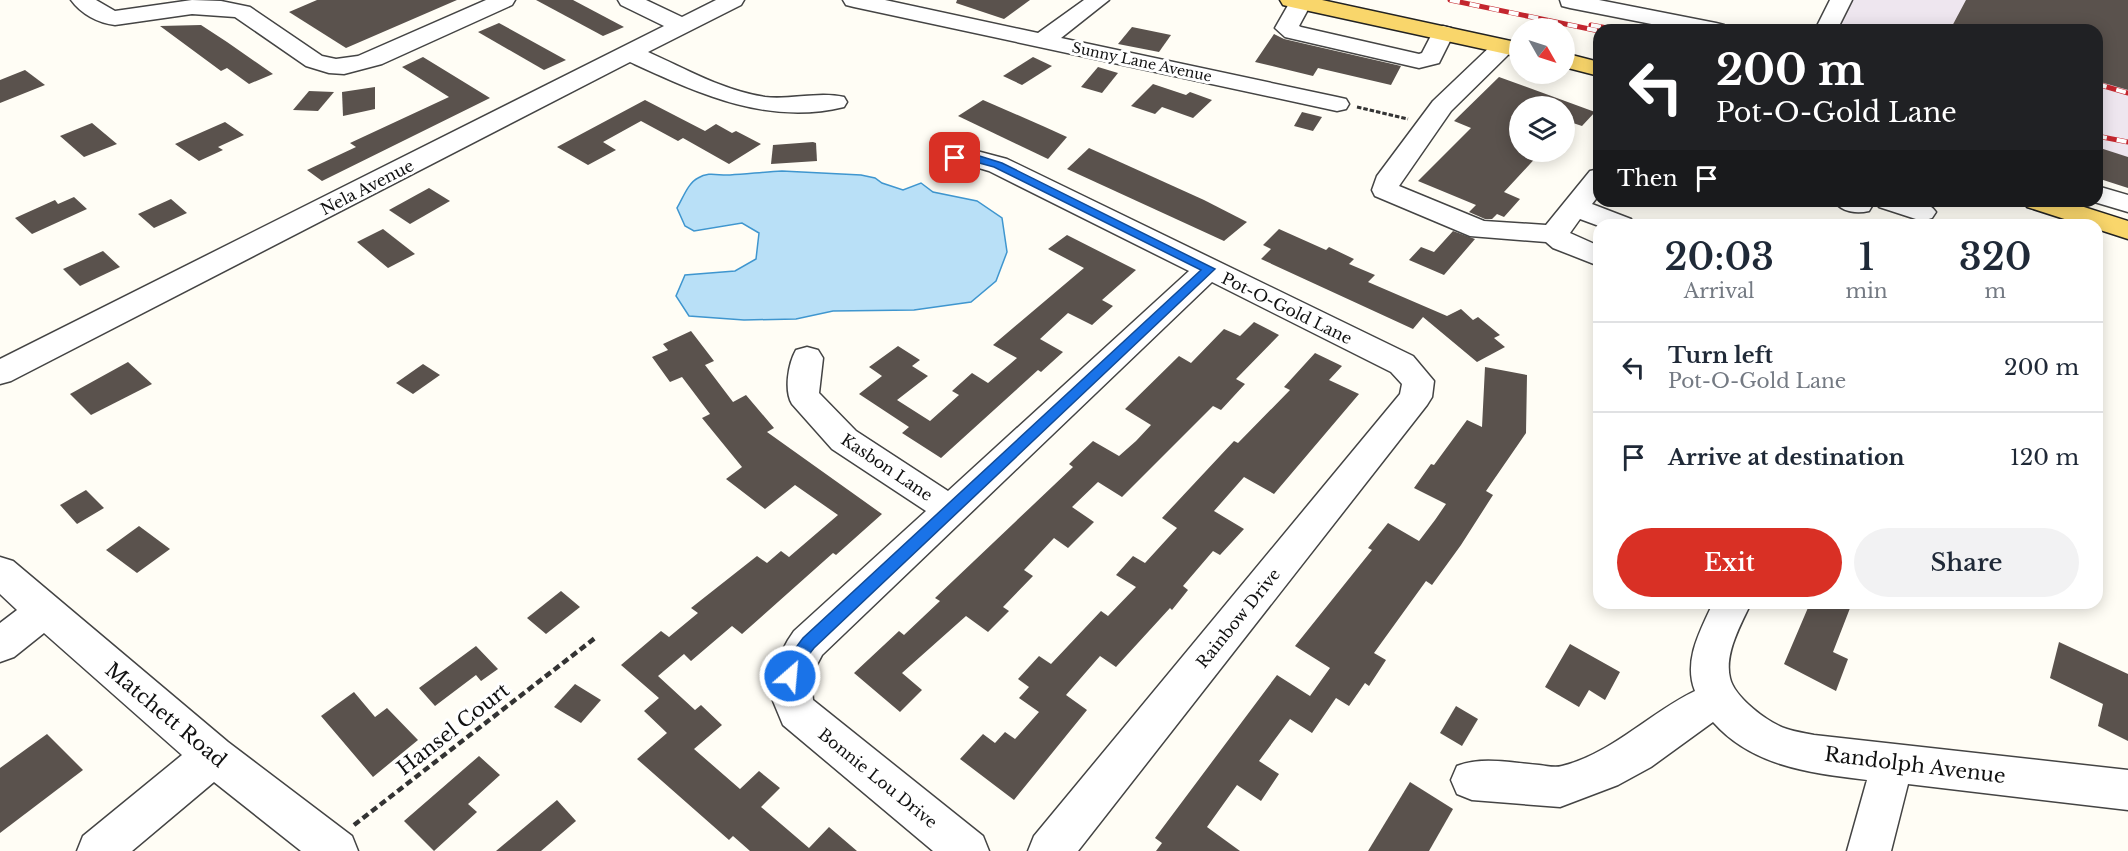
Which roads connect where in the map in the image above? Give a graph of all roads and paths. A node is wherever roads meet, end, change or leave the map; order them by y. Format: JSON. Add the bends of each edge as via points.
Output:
{"nodes":[{"id":1,"x":82,"y":0,"type":"edge"},
{"id":2,"x":504,"y":0,"type":"edge"},
{"id":3,"x":629,"y":0,"type":"edge"},
{"id":4,"x":733,"y":0,"type":"edge"},
{"id":5,"x":855,"y":0,"type":"edge"},
{"id":6,"x":1098,"y":0,"type":"edge"},
{"id":7,"x":1841,"y":0,"type":"edge"},
{"id":8,"x":1296,"y":1,"type":"edge"},
{"id":9,"x":1570,"y":1,"type":"edge"},
{"id":10,"x":1686,"y":24,"type":"edge"},
{"id":11,"x":1829,"y":24,"type":"edge"},
{"id":12,"x":682,"y":26,"type":"junction"},
{"id":13,"x":1443,"y":33,"type":"junction"},
{"id":14,"x":1041,"y":41,"type":"junction"},
{"id":15,"x":1509,"y":48,"type":"edge"},
{"id":16,"x":1509,"y":50,"type":"edge"},
{"id":17,"x":630,"y":53,"type":"junction"},
{"id":18,"x":1575,"y":63,"type":"edge"},
{"id":19,"x":1593,"y":67,"type":"edge"},
{"id":20,"x":835,"y":102,"type":"dead end"},
{"id":21,"x":1337,"y":104,"type":"joint"},
{"id":22,"x":1429,"y":124,"type":"junction"},
{"id":23,"x":955,"y":158,"type":"dead end"},
{"id":24,"x":1593,"y":184,"type":"edge"},
{"id":25,"x":2103,"y":196,"type":"edge"},
{"id":26,"x":2128,"y":204,"type":"edge"},
{"id":27,"x":1575,"y":207,"type":"junction"},
{"id":28,"x":1905,"y":207,"type":"edge"},
{"id":29,"x":2073,"y":207,"type":"edge"},
{"id":30,"x":1921,"y":213,"type":"edge"},
{"id":31,"x":1606,"y":219,"type":"edge"},
{"id":32,"x":2102,"y":219,"type":"edge"},
{"id":33,"x":2103,"y":220,"type":"edge"},
{"id":34,"x":2128,"y":230,"type":"edge"},
{"id":35,"x":1554,"y":234,"type":"junction"},
{"id":36,"x":1593,"y":254,"type":"edge"},
{"id":37,"x":1209,"y":269,"type":"junction"},
{"id":38,"x":807,"y":358,"type":"dead end"},
{"id":39,"x":0,"y":373,"type":"edge"},
{"id":40,"x":1418,"y":381,"type":"joint"},
{"id":41,"x":951,"y":510,"type":"junction"},
{"id":42,"x":0,"y":572,"type":"edge"},
{"id":43,"x":1729,"y":609,"type":"edge"},
{"id":44,"x":45,"y":611,"type":"junction"},
{"id":45,"x":595,"y":638,"type":"dead end"},
{"id":46,"x":0,"y":645,"type":"edge"},
{"id":47,"x":1720,"y":699,"type":"junction"},
{"id":48,"x":213,"y":756,"type":"junction"},
{"id":49,"x":1893,"y":763,"type":"junction"},
{"id":50,"x":1472,"y":780,"type":"dead end"},
{"id":51,"x":2128,"y":790,"type":"edge"},
{"id":52,"x":332,"y":848,"type":"edge"},
{"id":53,"x":99,"y":851,"type":"edge"},
{"id":54,"x":967,"y":851,"type":"edge"},
{"id":55,"x":1050,"y":851,"type":"edge"},
{"id":56,"x":1869,"y":851,"type":"edge"}],
"edges":[{"from":1,"to":2,"type":"street","via":[[105,17],[115,18],[192,7],[251,8],[314,61],[338,67],[374,59]]},
{"from":3,"to":12,"type":"street"},
{"from":4,"to":12,"type":"street","name":"Nela Avenue"},
{"from":5,"to":14,"type":"street","name":"Sunny Lane Avenue"},
{"from":6,"to":14,"type":"street"},
{"from":7,"to":11,"type":"street"},
{"from":8,"to":13,"type":"main road"},
{"from":8,"to":13,"type":"street","via":[[1286,28],[1293,32],[1419,61],[1431,58]]},
{"from":9,"to":10,"type":"street"},
{"from":12,"to":17,"type":"street","name":"Nela Avenue"},
{"from":13,"to":15,"type":"main road"},
{"from":14,"to":21,"type":"street","name":"Sunny Lane Avenue"},
{"from":16,"to":22,"type":"street","via":[[1442,106]]},
{"from":17,"to":20,"type":"street","via":[[739,98],[765,104]]},
{"from":17,"to":39,"type":"street","name":"Nela Avenue"},
{"from":18,"to":19,"type":"main road"},
{"from":21,"to":22,"type":"path"},
{"from":22,"to":35,"type":"street","via":[[1386,182],[1385,190],[1480,230]]},
{"from":23,"to":37,"type":"street","name":"Pot-O-Gold Lane","via":[[998,165]]},
{"from":24,"to":27,"type":"street"},
{"from":25,"to":26,"type":"street"},
{"from":27,"to":31,"type":"street"},
{"from":27,"to":35,"type":"street"},
{"from":28,"to":30,"type":"street"},
{"from":29,"to":32,"type":"main road"},
{"from":33,"to":34,"type":"main road"},
{"from":35,"to":36,"type":"street"},
{"from":37,"to":40,"type":"street","name":"Pot-O-Gold Lane","via":[[1402,364]]},
{"from":37,"to":41,"type":"street","name":"Bonnie Lou Drive"},
{"from":38,"to":41,"type":"street","name":"Kasbon Lane","via":[[803,396],[844,440]]},
{"from":40,"to":55,"type":"street","name":"Rainbow Drive","via":[[1416,397]]},
{"from":41,"to":54,"type":"street","name":"Bonnie Lou Drive","via":[[808,643],[793,667],[790,693],[797,712]]},
{"from":42,"to":44,"type":"street","name":"Matchett Road"},
{"from":43,"to":47,"type":"street","via":[[1711,661],[1710,678]]},
{"from":44,"to":46,"type":"street"},
{"from":44,"to":48,"type":"street","name":"Matchett Road"},
{"from":45,"to":52,"type":"path","name":"Hansel Court"},
{"from":47,"to":49,"type":"street","name":"Randolph Avenue","via":[[1752,733],[1779,746]]},
{"from":47,"to":50,"type":"street","via":[[1691,713],[1636,753],[1560,787]]},
{"from":48,"to":52,"type":"street","name":"Matchett Road"},
{"from":48,"to":53,"type":"street"},
{"from":49,"to":51,"type":"street","name":"Randolph Avenue"},
{"from":49,"to":56,"type":"street"}]}
